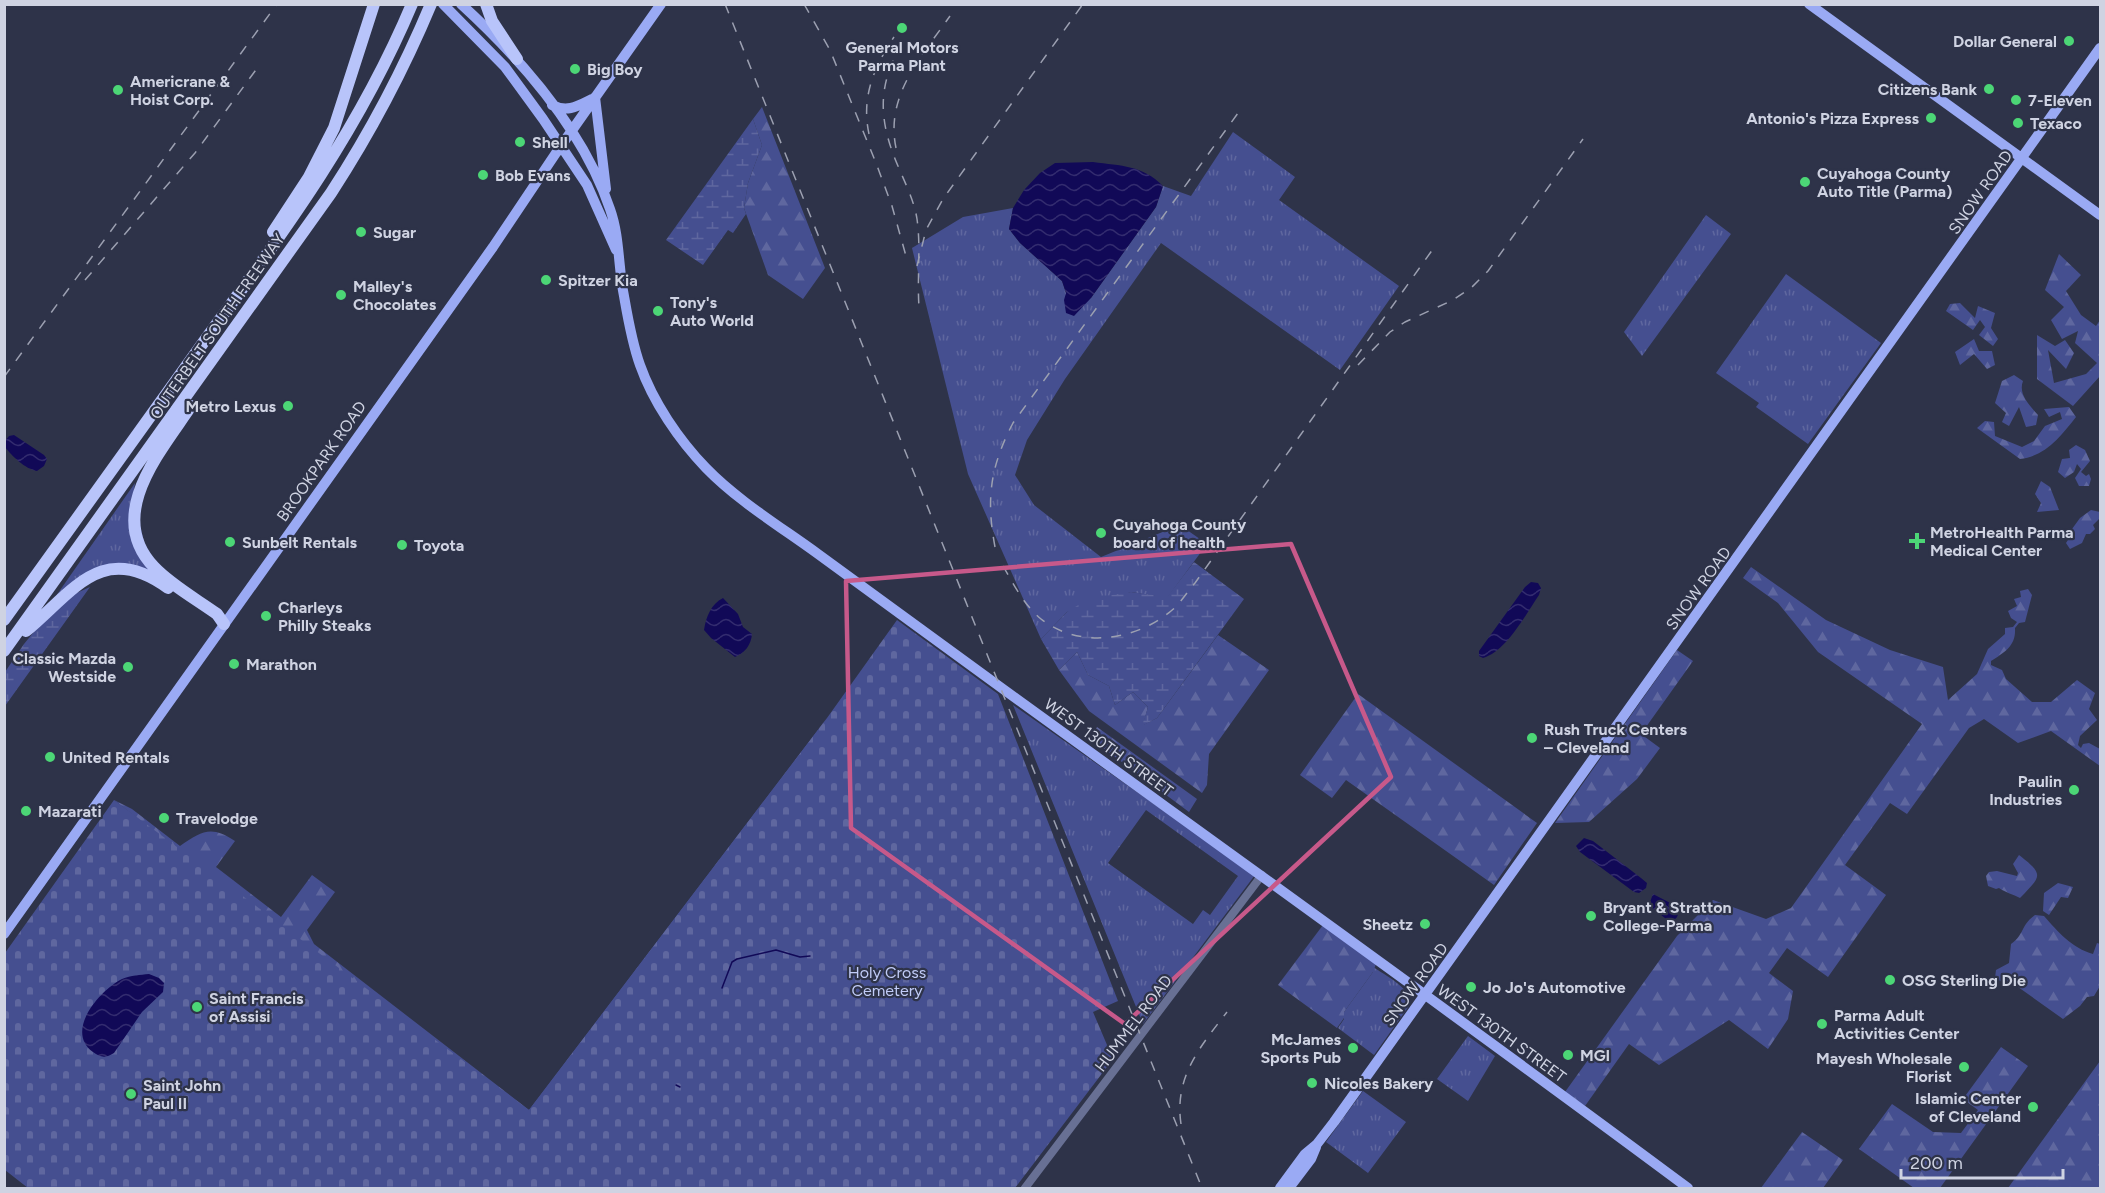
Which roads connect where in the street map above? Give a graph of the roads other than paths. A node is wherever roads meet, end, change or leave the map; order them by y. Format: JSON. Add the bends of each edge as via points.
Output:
{"nodes":[{"id":1,"x":374,"y":4,"type":"edge"},
{"id":2,"x":411,"y":4,"type":"edge"},
{"id":3,"x":430,"y":4,"type":"edge"},
{"id":4,"x":443,"y":4,"type":"edge"},
{"id":5,"x":461,"y":4,"type":"edge"},
{"id":6,"x":486,"y":4,"type":"edge"},
{"id":7,"x":661,"y":4,"type":"edge"},
{"id":8,"x":1809,"y":4,"type":"edge"},
{"id":9,"x":2100,"y":48,"type":"edge"},
{"id":10,"x":516,"y":59,"type":"junction"},
{"id":11,"x":505,"y":67,"type":"junction"},
{"id":12,"x":534,"y":80,"type":"junction"},
{"id":13,"x":521,"y":88,"type":"junction"},
{"id":14,"x":595,"y":97,"type":"junction"},
{"id":15,"x":552,"y":105,"type":"junction"},
{"id":16,"x":571,"y":131,"type":"junction"},
{"id":17,"x":561,"y":146,"type":"junction"},
{"id":18,"x":2022,"y":159,"type":"junction"},
{"id":19,"x":594,"y":171,"type":"junction"},
{"id":20,"x":599,"y":182,"type":"junction"},
{"id":21,"x":587,"y":185,"type":"junction"},
{"id":22,"x":608,"y":201,"type":"junction"},
{"id":23,"x":2100,"y":215,"type":"edge"},
{"id":24,"x":617,"y":253,"type":"junction"},
{"id":25,"x":229,"y":307,"type":"junction"},
{"id":26,"x":193,"y":390,"type":"junction"},
{"id":27,"x":4,"y":620,"type":"edge"},
{"id":28,"x":224,"y":624,"type":"junction"},
{"id":29,"x":16,"y":635,"type":"junction"},
{"id":30,"x":4,"y":651,"type":"edge"},
{"id":31,"x":1262,"y":875,"type":"junction"},
{"id":32,"x":4,"y":934,"type":"edge"},
{"id":33,"x":1425,"y":996,"type":"junction"},
{"id":34,"x":1317,"y":1144,"type":"junction"},
{"id":35,"x":1025,"y":1188,"type":"edge"},
{"id":36,"x":1280,"y":1188,"type":"edge"},
{"id":37,"x":1289,"y":1188,"type":"edge"},
{"id":38,"x":1688,"y":1188,"type":"edge"}],
"edges":[{"from":1,"to":25,"type":"highway","via":[[327,144]]},
{"from":2,"to":25,"type":"highway","name":"OUTERBELT SOUTH FREEWAY","via":[[382,70],[339,148]]},
{"from":3,"to":26,"type":"highway","name":"OUTERBELT SOUTH FREEWAY","via":[[397,79],[347,168]]},
{"from":4,"to":11,"type":"main road","name":"WEST 130TH STREET"},
{"from":5,"to":10,"type":"main road","name":"WEST 130TH STREET"},
{"from":6,"to":10,"type":"highway"},
{"from":7,"to":14,"type":"main road","name":"BROOKPARK ROAD"},
{"from":8,"to":18,"type":"main road"},
{"from":9,"to":18,"type":"main road","name":"SNOW ROAD"},
{"from":10,"to":11,"type":"main road"},
{"from":10,"to":12,"type":"main road","name":"WEST 130TH STREET"},
{"from":11,"to":13,"type":"main road","name":"WEST 130TH STREET"},
{"from":12,"to":13,"type":"main road"},
{"from":12,"to":15,"type":"main road","name":"WEST 130TH STREET"},
{"from":13,"to":17,"type":"main road","name":"WEST 130TH STREET"},
{"from":14,"to":15,"type":"main road","via":[[566,110]]},
{"from":14,"to":16,"type":"main road","name":"BROOKPARK ROAD"},
{"from":14,"to":22,"type":"main road"},
{"from":15,"to":16,"type":"main road","name":"WEST 130TH STREET"},
{"from":16,"to":17,"type":"main road","name":"BROOKPARK ROAD"},
{"from":16,"to":19,"type":"main road","name":"WEST 130TH STREET"},
{"from":17,"to":19,"type":"main road"},
{"from":17,"to":21,"type":"main road","name":"WEST 130TH STREET"},
{"from":17,"to":28,"type":"main road","name":"BROOKPARK ROAD"},
{"from":18,"to":23,"type":"main road"},
{"from":18,"to":33,"type":"main road","name":"SNOW ROAD"},
{"from":19,"to":20,"type":"main road","name":"WEST 130TH STREET"},
{"from":20,"to":21,"type":"main road"},
{"from":20,"to":22,"type":"main road","name":"WEST 130TH STREET"},
{"from":21,"to":24,"type":"main road","name":"WEST 130TH STREET"},
{"from":22,"to":24,"type":"main road","name":"WEST 130TH STREET","via":[[617,232]]},
{"from":24,"to":31,"type":"main road","name":"WEST 130TH STREET","via":[[640,367],[662,410],[706,468],[776,523]]},
{"from":25,"to":27,"type":"highway","name":"OUTERBELT SOUTH FREEWAY"},
{"from":26,"to":28,"type":"highway","via":[[191,406],[138,491],[134,509],[136,531],[152,566],[217,614]]},
{"from":26,"to":29,"type":"highway","name":"OUTERBELT SOUTH FREEWAY"},
{"from":28,"to":29,"type":"highway","via":[[212,620],[148,576],[121,569],[83,580],[24,633]]},
{"from":28,"to":32,"type":"main road","name":"BROOKPARK ROAD"},
{"from":29,"to":30,"type":"highway","name":"OUTERBELT SOUTH FREEWAY"},
{"from":31,"to":33,"type":"main road","name":"WEST 130TH STREET"},
{"from":31,"to":35,"type":"street","name":"HUMMEL ROAD"},
{"from":33,"to":34,"type":"main road","name":"SNOW ROAD"},
{"from":33,"to":38,"type":"main road","name":"WEST 130TH STREET"},
{"from":34,"to":36,"type":"main road","name":"SNOW ROAD"},
{"from":34,"to":37,"type":"main road","name":"SNOW ROAD"}]}
